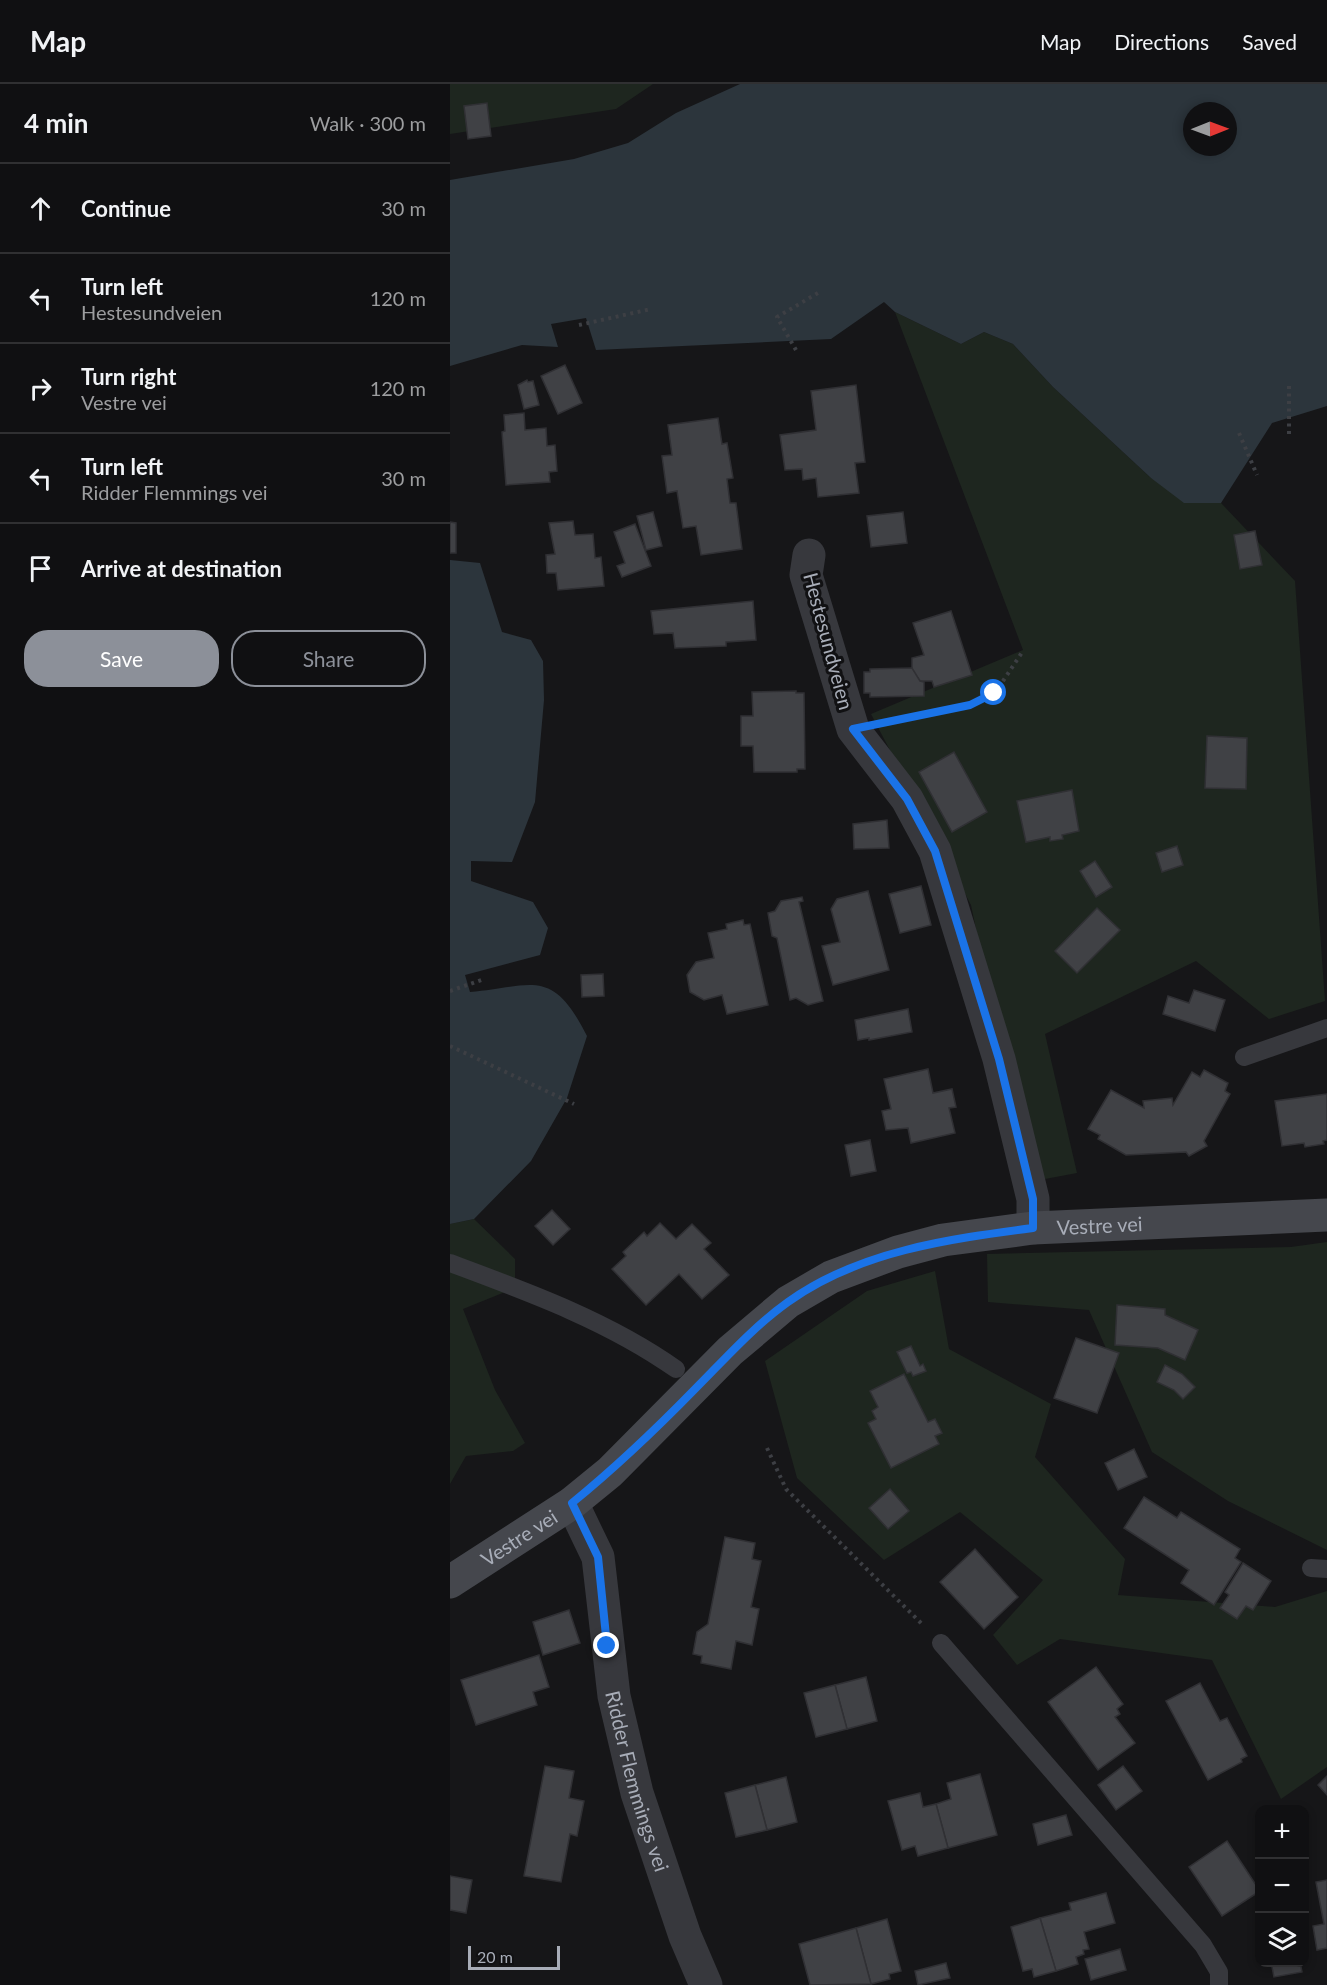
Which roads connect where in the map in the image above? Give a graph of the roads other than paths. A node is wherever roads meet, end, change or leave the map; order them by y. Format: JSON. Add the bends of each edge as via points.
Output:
{"nodes":[{"id":1,"x":809,"y":555,"type":"dead end"},
{"id":2,"x":1327,"y":1028,"type":"edge"},
{"id":3,"x":1244,"y":1057,"type":"dead end"},
{"id":4,"x":1327,"y":1215,"type":"edge"},
{"id":5,"x":1033,"y":1228,"type":"junction"},
{"id":6,"x":450,"y":1263,"type":"edge"},
{"id":7,"x":676,"y":1369,"type":"dead end"},
{"id":8,"x":572,"y":1503,"type":"junction"},
{"id":9,"x":450,"y":1582,"type":"edge"},
{"id":10,"x":941,"y":1643,"type":"road end"},
{"id":11,"x":706,"y":1985,"type":"edge"},
{"id":12,"x":1219,"y":1985,"type":"edge"}],
"edges":[{"from":1,"to":5,"type":"street","name":"Hestesundveien","via":[[806,575],[853,729],[907,799],[935,851],[999,1059],[1033,1199]]},
{"from":2,"to":3,"type":"lane"},
{"from":4,"to":5,"type":"street","name":"Vestre vei"},
{"from":5,"to":8,"type":"street","name":"Vestre vei","via":[[943,1240],[898,1252],[831,1277],[788,1302],[730,1351],[609,1472]]},
{"from":6,"to":7,"type":"lane","via":[[615,1330]]},
{"from":8,"to":9,"type":"street","name":"Vestre vei"},
{"from":8,"to":11,"type":"street","name":"Ridder Flemmings vei","via":[[598,1557],[614,1696],[637,1793],[685,1936]]},
{"from":10,"to":12,"type":"lane","via":[[1203,1945],[1219,1972]]}]}
